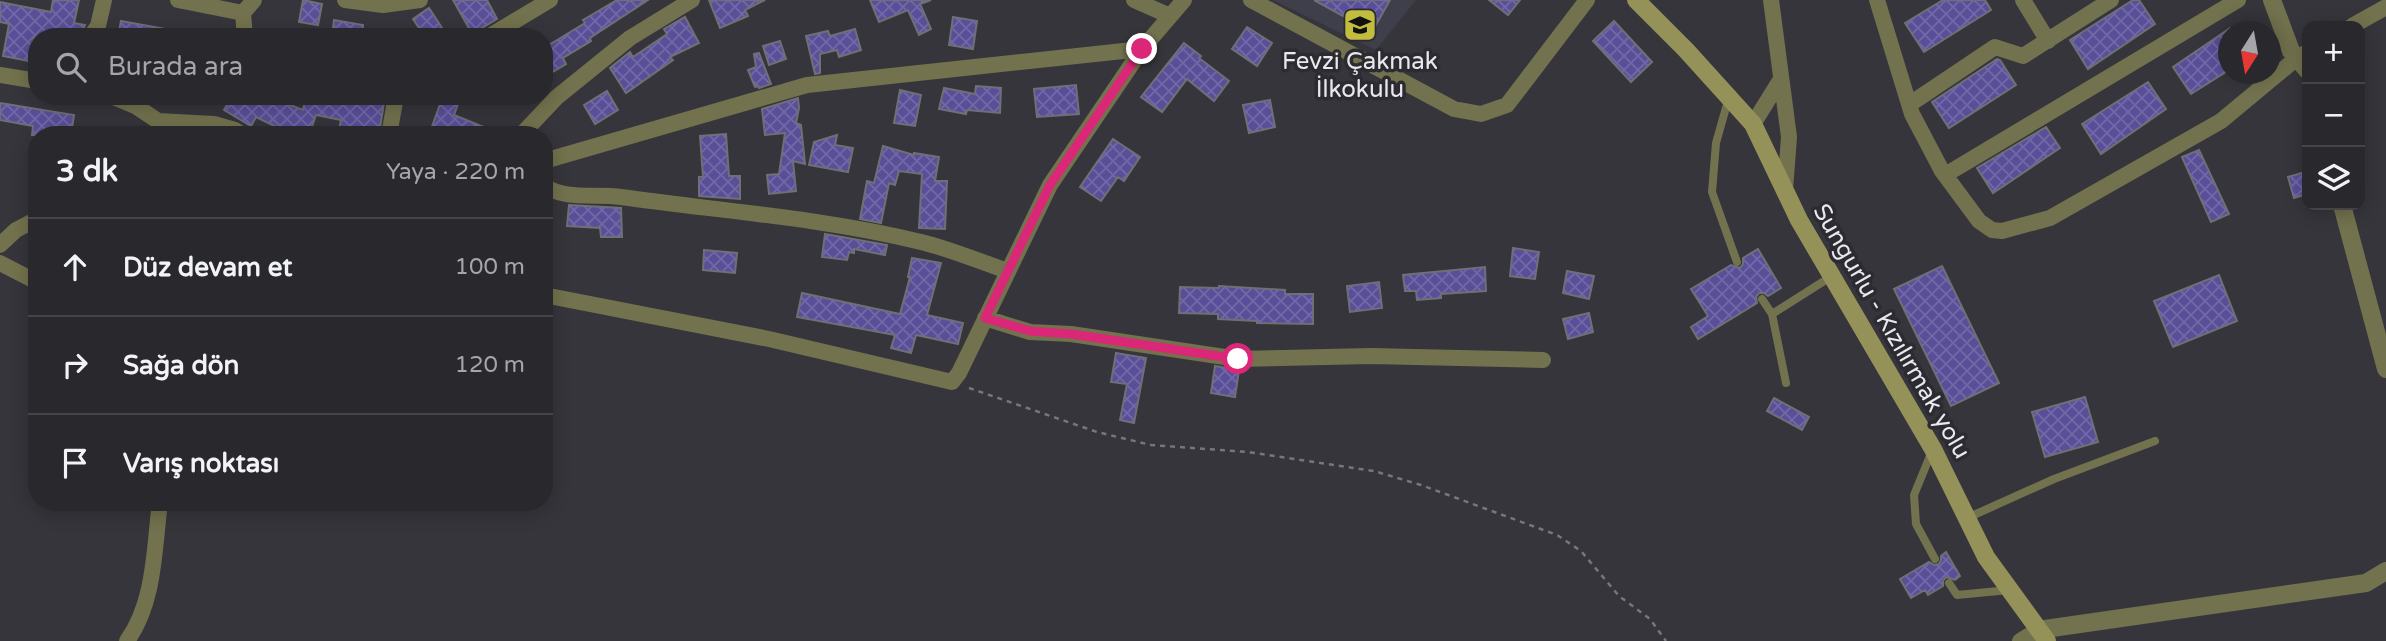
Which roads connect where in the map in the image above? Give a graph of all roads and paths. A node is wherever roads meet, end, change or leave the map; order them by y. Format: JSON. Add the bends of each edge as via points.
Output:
{"nodes":[{"id":1,"x":104,"y":0,"type":"edge"},
{"id":2,"x":178,"y":0,"type":"edge"},
{"id":3,"x":254,"y":0,"type":"edge"},
{"id":4,"x":345,"y":0,"type":"edge"},
{"id":5,"x":419,"y":0,"type":"edge"},
{"id":6,"x":550,"y":0,"type":"edge"},
{"id":7,"x":692,"y":0,"type":"edge"},
{"id":8,"x":1134,"y":0,"type":"edge"},
{"id":9,"x":1184,"y":0,"type":"edge"},
{"id":10,"x":1251,"y":0,"type":"edge"},
{"id":11,"x":1587,"y":0,"type":"edge"},
{"id":12,"x":1636,"y":0,"type":"edge"},
{"id":13,"x":1771,"y":0,"type":"edge"},
{"id":14,"x":1877,"y":0,"type":"edge"},
{"id":15,"x":2023,"y":0,"type":"edge"},
{"id":16,"x":2111,"y":0,"type":"edge"},
{"id":17,"x":2238,"y":0,"type":"edge"},
{"id":18,"x":2272,"y":0,"type":"edge"},
{"id":19,"x":2386,"y":7,"type":"edge"},
{"id":20,"x":243,"y":13,"type":"junction"},
{"id":21,"x":1170,"y":16,"type":"junction"},
{"id":22,"x":2361,"y":21,"type":"edge"},
{"id":23,"x":97,"y":28,"type":"edge"},
{"id":24,"x":244,"y":28,"type":"edge"},
{"id":25,"x":503,"y":28,"type":"edge"},
{"id":26,"x":2048,"y":41,"type":"junction"},
{"id":27,"x":1142,"y":49,"type":"junction"},
{"id":28,"x":2302,"y":59,"type":"edge"},
{"id":29,"x":2302,"y":61,"type":"edge"},
{"id":30,"x":0,"y":75,"type":"edge"},
{"id":31,"x":1781,"y":79,"type":"junction"},
{"id":32,"x":28,"y":80,"type":"edge"},
{"id":33,"x":1729,"y":97,"type":"junction"},
{"id":34,"x":553,"y":101,"type":"edge"},
{"id":35,"x":1910,"y":104,"type":"junction"},
{"id":36,"x":132,"y":105,"type":"edge"},
{"id":37,"x":394,"y":105,"type":"edge"},
{"id":38,"x":549,"y":105,"type":"edge"},
{"id":39,"x":1753,"y":124,"type":"junction"},
{"id":40,"x":155,"y":126,"type":"edge"},
{"id":41,"x":186,"y":126,"type":"edge"},
{"id":42,"x":221,"y":126,"type":"edge"},
{"id":43,"x":391,"y":126,"type":"edge"},
{"id":44,"x":530,"y":126,"type":"edge"},
{"id":45,"x":553,"y":157,"type":"edge"},
{"id":46,"x":1945,"y":174,"type":"junction"},
{"id":47,"x":1785,"y":190,"type":"junction"},
{"id":48,"x":553,"y":191,"type":"edge"},
{"id":49,"x":2343,"y":210,"type":"edge"},
{"id":50,"x":28,"y":224,"type":"edge"},
{"id":51,"x":0,"y":245,"type":"edge"},
{"id":52,"x":1737,"y":262,"type":"dead end"},
{"id":53,"x":0,"y":263,"type":"edge"},
{"id":54,"x":1007,"y":271,"type":"junction"},
{"id":55,"x":1832,"y":276,"type":"junction"},
{"id":56,"x":28,"y":277,"type":"edge"},
{"id":57,"x":553,"y":297,"type":"edge"},
{"id":58,"x":1762,"y":299,"type":"dead end"},
{"id":59,"x":1772,"y":314,"type":"junction"},
{"id":60,"x":985,"y":318,"type":"junction"},
{"id":61,"x":1543,"y":360,"type":"dead end"},
{"id":62,"x":2386,"y":369,"type":"edge"},
{"id":63,"x":952,"y":382,"type":"junction"},
{"id":64,"x":1786,"y":383,"type":"dead end"},
{"id":65,"x":2155,"y":441,"type":"dead end"},
{"id":66,"x":1933,"y":449,"type":"junction"},
{"id":67,"x":159,"y":511,"type":"edge"},
{"id":68,"x":1967,"y":518,"type":"junction"},
{"id":69,"x":1936,"y":559,"type":"dead end"},
{"id":70,"x":2386,"y":570,"type":"edge"},
{"id":71,"x":1949,"y":583,"type":"dead end"},
{"id":72,"x":2010,"y":590,"type":"junction"},
{"id":73,"x":2043,"y":635,"type":"edge"},
{"id":74,"x":127,"y":641,"type":"edge"},
{"id":75,"x":1666,"y":641,"type":"edge"},
{"id":76,"x":2020,"y":641,"type":"edge"}],
"edges":[{"from":1,"to":23,"type":"street"},
{"from":2,"to":20,"type":"street"},
{"from":3,"to":20,"type":"street"},
{"from":4,"to":5,"type":"street","via":[[383,5]]},
{"from":6,"to":25,"type":"street"},
{"from":7,"to":34,"type":"street","via":[[630,38]]},
{"from":8,"to":21,"type":"street"},
{"from":9,"to":21,"type":"street"},
{"from":10,"to":11,"type":"street","via":[[1454,109],[1481,114],[1507,105]]},
{"from":12,"to":33,"type":"main road","name":"Sungurlu - Kızılırmak yolu"},
{"from":13,"to":31,"type":"street"},
{"from":14,"to":35,"type":"street"},
{"from":15,"to":26,"type":"street"},
{"from":16,"to":26,"type":"street"},
{"from":17,"to":46,"type":"street"},
{"from":18,"to":28,"type":"street","via":[[2291,51]]},
{"from":19,"to":22,"type":"street"},
{"from":20,"to":24,"type":"street"},
{"from":21,"to":27,"type":"street"},
{"from":26,"to":35,"type":"street","via":[[2023,56],[1995,47]]},
{"from":27,"to":45,"type":"street","via":[[807,85]]},
{"from":27,"to":54,"type":"street","via":[[1050,185]]},
{"from":29,"to":46,"type":"street","via":[[2221,121],[2050,218],[1992,230],[1979,221]]},
{"from":30,"to":32,"type":"street"},
{"from":31,"to":39,"type":"street"},
{"from":31,"to":47,"type":"street","via":[[1789,137]]},
{"from":33,"to":39,"type":"main road","name":"Sungurlu - Kızılırmak yolu"},
{"from":33,"to":52,"type":"lane","via":[[1716,143],[1712,192]]},
{"from":35,"to":46,"type":"street"},
{"from":36,"to":40,"type":"street"},
{"from":37,"to":43,"type":"street"},
{"from":38,"to":44,"type":"street"},
{"from":39,"to":47,"type":"main road","name":"Sungurlu - Kızılırmak yolu"},
{"from":41,"to":42,"type":"street"},
{"from":47,"to":55,"type":"main road","name":"Sungurlu - Kızılırmak yolu"},
{"from":48,"to":54,"type":"street","via":[[845,226],[924,242]]},
{"from":49,"to":62,"type":"street"},
{"from":50,"to":51,"type":"street"},
{"from":53,"to":56,"type":"street"},
{"from":54,"to":60,"type":"street"},
{"from":55,"to":59,"type":"lane"},
{"from":55,"to":66,"type":"main road","name":"Sungurlu - Kızılırmak yolu"},
{"from":57,"to":63,"type":"street","via":[[769,339]]},
{"from":58,"to":59,"type":"lane"},
{"from":59,"to":64,"type":"lane"},
{"from":60,"to":61,"type":"street","via":[[1030,331],[1238,359]]},
{"from":60,"to":63,"type":"street"},
{"from":63,"to":75,"type":"path","via":[[1097,432],[1151,445],[1273,456],[1374,471],[1421,485],[1557,535],[1581,551]]},
{"from":65,"to":68,"type":"lane"},
{"from":66,"to":68,"type":"main road","name":"Sungurlu - Kızılırmak yolu"},
{"from":66,"to":69,"type":"lane","via":[[1914,495],[1916,524]]},
{"from":67,"to":74,"type":"street","via":[[149,592],[139,625]]},
{"from":68,"to":72,"type":"main road","name":"Sungurlu - Kızılırmak yolu","via":[[1986,557]]},
{"from":70,"to":73,"type":"street","via":[[2366,583]]},
{"from":71,"to":72,"type":"lane","via":[[1957,595]]},
{"from":72,"to":73,"type":"main road","name":"Sungurlu - Kızılırmak yolu"},
{"from":73,"to":76,"type":"street"}]}
